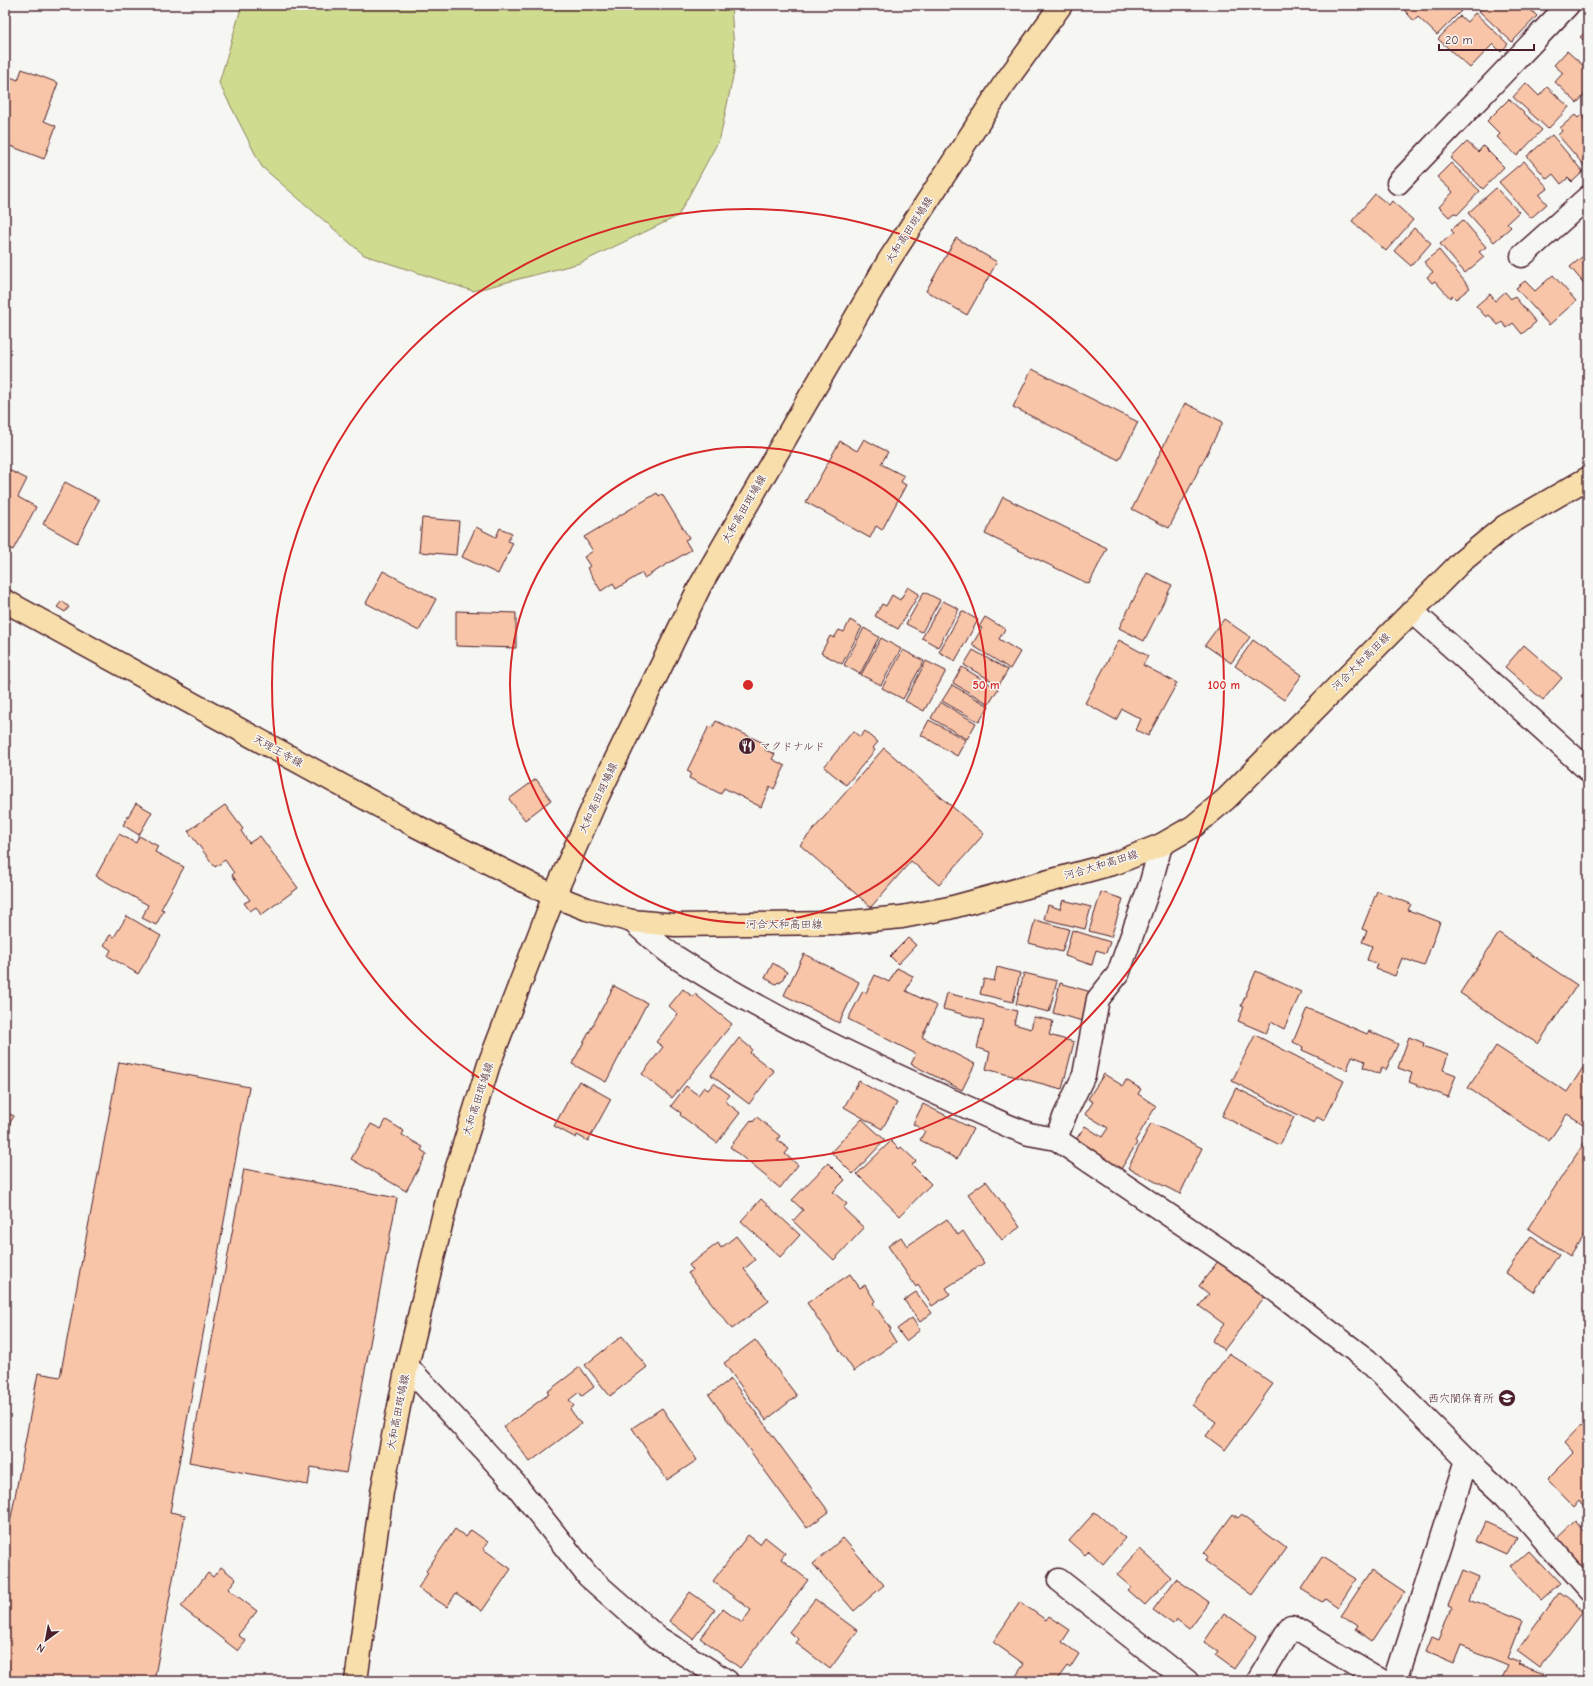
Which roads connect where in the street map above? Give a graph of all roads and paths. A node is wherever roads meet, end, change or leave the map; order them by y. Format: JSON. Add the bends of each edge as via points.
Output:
{"nodes":[{"id":1,"x":1061,"y":5,"type":"edge"},
{"id":2,"x":1568,"y":5,"type":"edge"},
{"id":3,"x":1398,"y":183,"type":"dead end"},
{"id":4,"x":1588,"y":197,"type":"edge"},
{"id":5,"x":1522,"y":256,"type":"dead end"},
{"id":6,"x":1588,"y":478,"type":"edge"},
{"id":7,"x":5,"y":601,"type":"edge"},
{"id":8,"x":1412,"y":611,"type":"junction"},
{"id":9,"x":1588,"y":770,"type":"edge"},
{"id":10,"x":1161,"y":845,"type":"junction"},
{"id":11,"x":554,"y":896,"type":"junction"},
{"id":12,"x":632,"y":921,"type":"junction"},
{"id":13,"x":1056,"y":1139,"type":"junction"},
{"id":14,"x":407,"y":1366,"type":"junction"},
{"id":15,"x":1467,"y":1460,"type":"junction"},
{"id":16,"x":1059,"y":1580,"type":"dead end"},
{"id":17,"x":1588,"y":1590,"type":"edge"},
{"id":18,"x":356,"y":1681,"type":"edge"},
{"id":19,"x":727,"y":1681,"type":"edge"},
{"id":20,"x":1187,"y":1681,"type":"edge"},
{"id":21,"x":1258,"y":1681,"type":"edge"},
{"id":22,"x":1383,"y":1681,"type":"edge"},
{"id":23,"x":1396,"y":1681,"type":"edge"}],
"edges":[{"from":1,"to":11,"type":"main road","name":"大和高田斑鳩線","via":[[1002,87],[889,260],[700,586],[596,800]]},
{"from":2,"to":3,"type":"street"},
{"from":4,"to":5,"type":"street"},
{"from":6,"to":8,"type":"main road","name":"河合大和高田線","via":[[1505,526],[1461,562]]},
{"from":7,"to":11,"type":"main road","name":"天理王寺線","via":[[414,825]]},
{"from":8,"to":9,"type":"street"},
{"from":8,"to":10,"type":"main road","name":"河合大和高田線","via":[[1226,799],[1194,826]]},
{"from":10,"to":12,"type":"main road","name":"河合大和高田線","via":[[1108,865],[949,908],[902,917],[839,923],[675,924]]},
{"from":10,"to":13,"type":"street","via":[[1151,882],[1118,974],[1098,999],[1084,1075]]},
{"from":11,"to":12,"type":"main road","name":"河合大和高田線","via":[[587,909]]},
{"from":11,"to":14,"type":"main road","name":"大和高田斑鳩線","via":[[489,1064],[450,1189]]},
{"from":12,"to":13,"type":"street","via":[[670,953],[789,1023],[1011,1127],[1029,1134]]},
{"from":13,"to":15,"type":"street","via":[[1234,1259],[1367,1360]]},
{"from":14,"to":18,"type":"main road","name":"大和高田斑鳩線","via":[[382,1492]]},
{"from":14,"to":19,"type":"street","via":[[516,1485],[588,1576],[657,1637]]},
{"from":15,"to":17,"type":"street","via":[[1506,1496]]},
{"from":15,"to":23,"type":"street"},
{"from":16,"to":20,"type":"street"},
{"from":21,"to":22,"type":"street","via":[[1291,1626]]}]}
